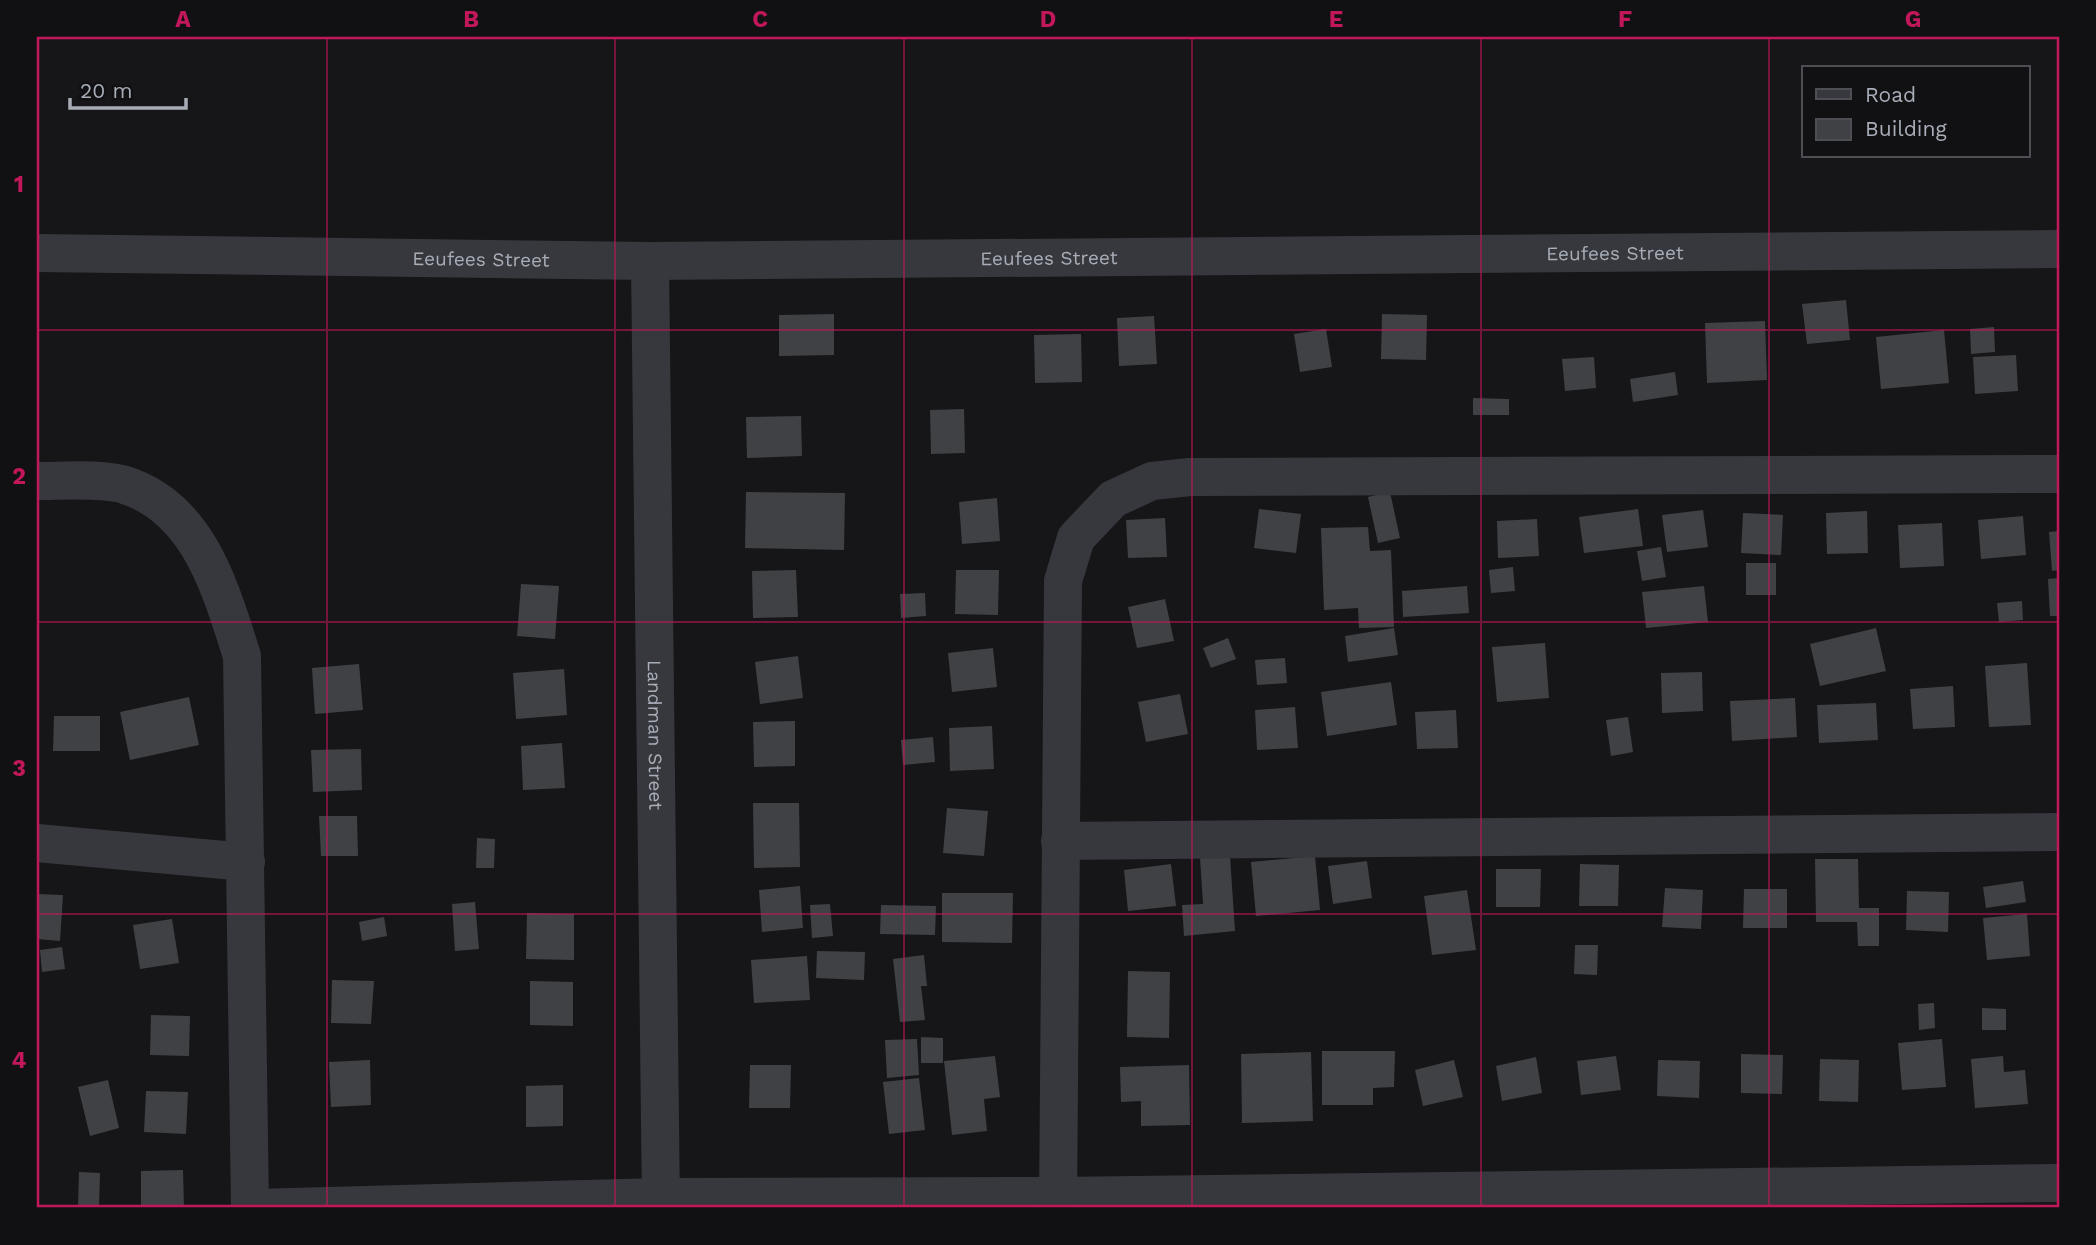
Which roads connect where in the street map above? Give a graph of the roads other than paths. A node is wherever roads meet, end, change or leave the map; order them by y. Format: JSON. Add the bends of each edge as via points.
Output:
{"nodes":[{"id":1,"x":2059,"y":249,"type":"edge"},
{"id":2,"x":37,"y":253,"type":"edge"},
{"id":3,"x":650,"y":261,"type":"junction"},
{"id":4,"x":2059,"y":474,"type":"edge"},
{"id":5,"x":37,"y":481,"type":"edge"},
{"id":6,"x":2059,"y":832,"type":"edge"},
{"id":7,"x":1060,"y":841,"type":"junction"},
{"id":8,"x":37,"y":843,"type":"edge"},
{"id":9,"x":246,"y":862,"type":"junction"},
{"id":10,"x":2059,"y":1183,"type":"edge"},
{"id":11,"x":661,"y":1202,"type":"edge"},
{"id":12,"x":1058,"y":1202,"type":"edge"},
{"id":13,"x":250,"y":1208,"type":"edge"}],
"edges":[{"from":1,"to":3,"type":"street","name":"Eeufees Street"},
{"from":2,"to":3,"type":"street","name":"Eeufees Street"},
{"from":3,"to":11,"type":"street","name":"Landman Street"},
{"from":4,"to":7,"type":"street","via":[[1190,477],[1153,481],[1113,499],[1076,538],[1063,581]]},
{"from":5,"to":9,"type":"street","via":[[121,483],[160,500],[189,528],[220,590],[242,656]]},
{"from":6,"to":7,"type":"street"},
{"from":7,"to":12,"type":"street"},
{"from":8,"to":9,"type":"street"},
{"from":9,"to":13,"type":"street"},
{"from":10,"to":12,"type":"street"},
{"from":11,"to":12,"type":"street"},
{"from":11,"to":13,"type":"street"}]}
